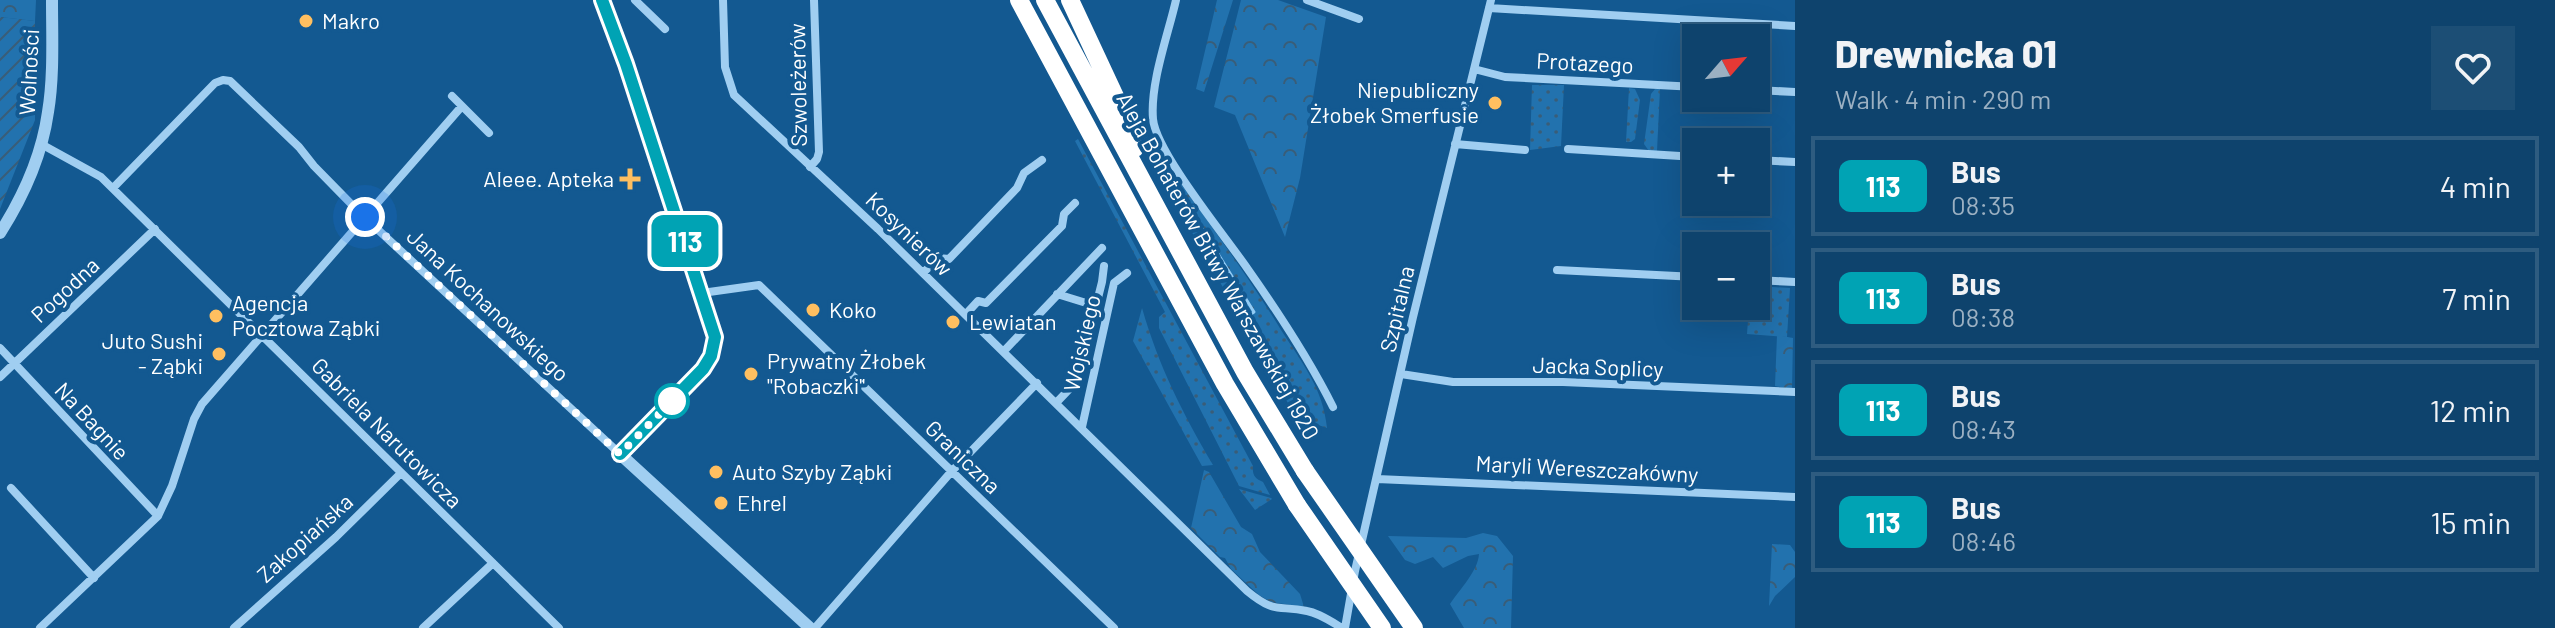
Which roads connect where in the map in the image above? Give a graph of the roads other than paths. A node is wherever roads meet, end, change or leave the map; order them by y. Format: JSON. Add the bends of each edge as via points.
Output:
{"nodes":[{"id":1,"x":52,"y":0,"type":"edge"},
{"id":2,"x":602,"y":0,"type":"edge"},
{"id":3,"x":635,"y":0,"type":"edge"},
{"id":4,"x":723,"y":0,"type":"edge"},
{"id":5,"x":814,"y":0,"type":"edge"},
{"id":6,"x":1009,"y":0,"type":"edge"},
{"id":7,"x":1019,"y":0,"type":"edge"},
{"id":8,"x":1045,"y":0,"type":"edge"},
{"id":9,"x":1070,"y":0,"type":"edge"},
{"id":10,"x":1176,"y":0,"type":"edge"},
{"id":11,"x":1307,"y":0,"type":"edge"},
{"id":12,"x":1490,"y":4,"type":"edge"},
{"id":13,"x":1359,"y":19,"type":"dead end"},
{"id":14,"x":1795,"y":26,"type":"edge"},
{"id":15,"x":1034,"y":27,"type":"junction"},
{"id":16,"x":665,"y":29,"type":"dead end"},
{"id":17,"x":1474,"y":69,"type":"junction"},
{"id":18,"x":1682,"y":86,"type":"edge"},
{"id":19,"x":1770,"y":91,"type":"edge"},
{"id":20,"x":1795,"y":92,"type":"edge"},
{"id":21,"x":452,"y":96,"type":"dead end"},
{"id":22,"x":462,"y":106,"type":"junction"},
{"id":23,"x":489,"y":133,"type":"dead end"},
{"id":24,"x":41,"y":144,"type":"junction"},
{"id":25,"x":1455,"y":144,"type":"junction"},
{"id":26,"x":1568,"y":149,"type":"dead end"},
{"id":27,"x":1525,"y":150,"type":"dead end"},
{"id":28,"x":1682,"y":156,"type":"edge"},
{"id":29,"x":1042,"y":160,"type":"dead end"},
{"id":30,"x":1770,"y":161,"type":"edge"},
{"id":31,"x":1795,"y":162,"type":"edge"},
{"id":32,"x":810,"y":167,"type":"junction"},
{"id":33,"x":113,"y":188,"type":"junction"},
{"id":34,"x":1075,"y":203,"type":"dead end"},
{"id":35,"x":365,"y":217,"type":"junction"},
{"id":36,"x":1163,"y":222,"type":"junction"},
{"id":37,"x":155,"y":229,"type":"junction"},
{"id":38,"x":0,"y":233,"type":"edge"},
{"id":39,"x":1102,"y":248,"type":"dead end"},
{"id":40,"x":1104,"y":266,"type":"dead end"},
{"id":41,"x":1557,"y":270,"type":"dead end"},
{"id":42,"x":923,"y":273,"type":"junction"},
{"id":43,"x":1127,"y":273,"type":"dead end"},
{"id":44,"x":1682,"y":276,"type":"edge"},
{"id":45,"x":1770,"y":281,"type":"edge"},
{"id":46,"x":1795,"y":282,"type":"edge"},
{"id":47,"x":702,"y":293,"type":"junction"},
{"id":48,"x":1057,"y":294,"type":"junction"},
{"id":49,"x":1096,"y":306,"type":"junction"},
{"id":50,"x":966,"y":314,"type":"junction"},
{"id":51,"x":261,"y":334,"type":"junction"},
{"id":52,"x":0,"y":348,"type":"edge"},
{"id":53,"x":1004,"y":351,"type":"junction"},
{"id":54,"x":14,"y":363,"type":"junction"},
{"id":55,"x":1401,"y":374,"type":"junction"},
{"id":56,"x":0,"y":377,"type":"edge"},
{"id":57,"x":1037,"y":383,"type":"junction"},
{"id":58,"x":1795,"y":392,"type":"edge"},
{"id":59,"x":1057,"y":402,"type":"junction"},
{"id":60,"x":1333,"y":407,"type":"dead end"},
{"id":61,"x":1082,"y":427,"type":"junction"},
{"id":62,"x":620,"y":454,"type":"junction"},
{"id":63,"x":951,"y":472,"type":"junction"},
{"id":64,"x":401,"y":473,"type":"junction"},
{"id":65,"x":1377,"y":479,"type":"junction"},
{"id":66,"x":11,"y":488,"type":"dead end"},
{"id":67,"x":1795,"y":497,"type":"edge"},
{"id":68,"x":158,"y":516,"type":"junction"},
{"id":69,"x":493,"y":563,"type":"junction"},
{"id":70,"x":94,"y":578,"type":"junction"},
{"id":71,"x":40,"y":628,"type":"edge"},
{"id":72,"x":234,"y":628,"type":"edge"},
{"id":73,"x":423,"y":628,"type":"edge"},
{"id":74,"x":559,"y":628,"type":"edge"},
{"id":75,"x":813,"y":628,"type":"edge"},
{"id":76,"x":1114,"y":628,"type":"edge"},
{"id":77,"x":1344,"y":628,"type":"edge"},
{"id":78,"x":1382,"y":628,"type":"edge"},
{"id":79,"x":1414,"y":628,"type":"edge"}],
"edges":[{"from":1,"to":24,"type":"street","name":"Wolności","via":[[49,109]]},
{"from":2,"to":47,"type":"street"},
{"from":3,"to":16,"type":"street"},
{"from":4,"to":32,"type":"street","name":"Kosynierów","via":[[725,67],[734,95]]},
{"from":5,"to":32,"type":"street","name":"Szwoleżerów","via":[[819,152]]},
{"from":6,"to":15,"type":"highway"},
{"from":7,"to":15,"type":"highway"},
{"from":8,"to":36,"type":"highway","name":"Aleja Bohaterów Bitwy Warszawskiej 1920"},
{"from":9,"to":36,"type":"highway","via":[[1119,105]]},
{"from":10,"to":60,"type":"street","via":[[1153,106],[1160,142],[1271,302]]},
{"from":11,"to":13,"type":"street"},
{"from":12,"to":14,"type":"street"},
{"from":12,"to":17,"type":"street","name":"Szpitalna"},
{"from":15,"to":78,"type":"highway","bridge":true,"via":[[1225,384],[1297,505]]},
{"from":17,"to":18,"type":"street","name":"Protazego","via":[[1505,77]]},
{"from":17,"to":25,"type":"street","name":"Szpitalna"},
{"from":19,"to":20,"type":"street"},
{"from":21,"to":22,"type":"street"},
{"from":22,"to":23,"type":"street"},
{"from":22,"to":35,"type":"street"},
{"from":24,"to":33,"type":"street","name":"Gabriela Narutowicza"},
{"from":24,"to":38,"type":"street","name":"Wolności"},
{"from":25,"to":27,"type":"street"},
{"from":25,"to":55,"type":"street","name":"Szpitalna"},
{"from":26,"to":28,"type":"street"},
{"from":29,"to":42,"type":"street","via":[[1024,173],[1017,188],[949,259],[938,258]]},
{"from":30,"to":31,"type":"street"},
{"from":32,"to":42,"type":"street","name":"Kosynierów"},
{"from":33,"to":35,"type":"street","name":"Jana Kochanowskiego","via":[[223,80],[238,86]]},
{"from":33,"to":37,"type":"street","name":"Gabriela Narutowicza"},
{"from":34,"to":50,"type":"street","via":[[1041,248],[986,303],[978,301]]},
{"from":35,"to":51,"type":"street"},
{"from":35,"to":62,"type":"street","name":"Jana Kochanowskiego"},
{"from":36,"to":79,"type":"highway","name":"Aleja Bohaterów Bitwy Warszawskiej 1920","bridge":true,"via":[[1305,471]]},
{"from":37,"to":51,"type":"street","name":"Gabriela Narutowicza"},
{"from":37,"to":54,"type":"street","name":"Pogodna"},
{"from":39,"to":48,"type":"street"},
{"from":40,"to":49,"type":"street"},
{"from":41,"to":44,"type":"street"},
{"from":42,"to":50,"type":"street","name":"Kosynierów"},
{"from":43,"to":61,"type":"street","name":"Wojskiego","via":[[1114,283]]},
{"from":45,"to":46,"type":"street"},
{"from":47,"to":62,"type":"street","via":[[715,337],[708,363]]},
{"from":47,"to":63,"type":"street","name":"Graniczna","via":[[759,285]]},
{"from":48,"to":49,"type":"street"},
{"from":48,"to":53,"type":"street"},
{"from":49,"to":59,"type":"street","via":[[1077,381]]},
{"from":50,"to":53,"type":"street","name":"Kosynierów"},
{"from":51,"to":64,"type":"street","name":"Gabriela Narutowicza"},
{"from":51,"to":68,"type":"street","via":[[200,408]]},
{"from":52,"to":54,"type":"street","name":"Na Bagnie"},
{"from":53,"to":57,"type":"street","name":"Kosynierów"},
{"from":54,"to":56,"type":"street","name":"Pogodna"},
{"from":54,"to":68,"type":"street","name":"Na Bagnie"},
{"from":55,"to":58,"type":"street","name":"Jacka Soplicy","via":[[1453,382]]},
{"from":55,"to":65,"type":"street","name":"Szpitalna"},
{"from":57,"to":59,"type":"street","name":"Kosynierów"},
{"from":57,"to":63,"type":"street"},
{"from":59,"to":61,"type":"street","name":"Kosynierów"},
{"from":61,"to":77,"type":"street","name":"Kosynierów","via":[[1257,599],[1276,609],[1309,611]]},
{"from":62,"to":75,"type":"street","name":"Jana Kochanowskiego"},
{"from":63,"to":75,"type":"street"},
{"from":63,"to":76,"type":"street","name":"Graniczna"},
{"from":64,"to":69,"type":"street","name":"Gabriela Narutowicza"},
{"from":64,"to":72,"type":"street","name":"Zakopiańska"},
{"from":65,"to":67,"type":"street","name":"Maryli Wereszczakówny"},
{"from":65,"to":77,"type":"street","name":"Szpitalna"},
{"from":66,"to":70,"type":"street"},
{"from":68,"to":70,"type":"street"},
{"from":69,"to":73,"type":"street"},
{"from":69,"to":74,"type":"street","name":"Gabriela Narutowicza"},
{"from":70,"to":71,"type":"street"}]}
